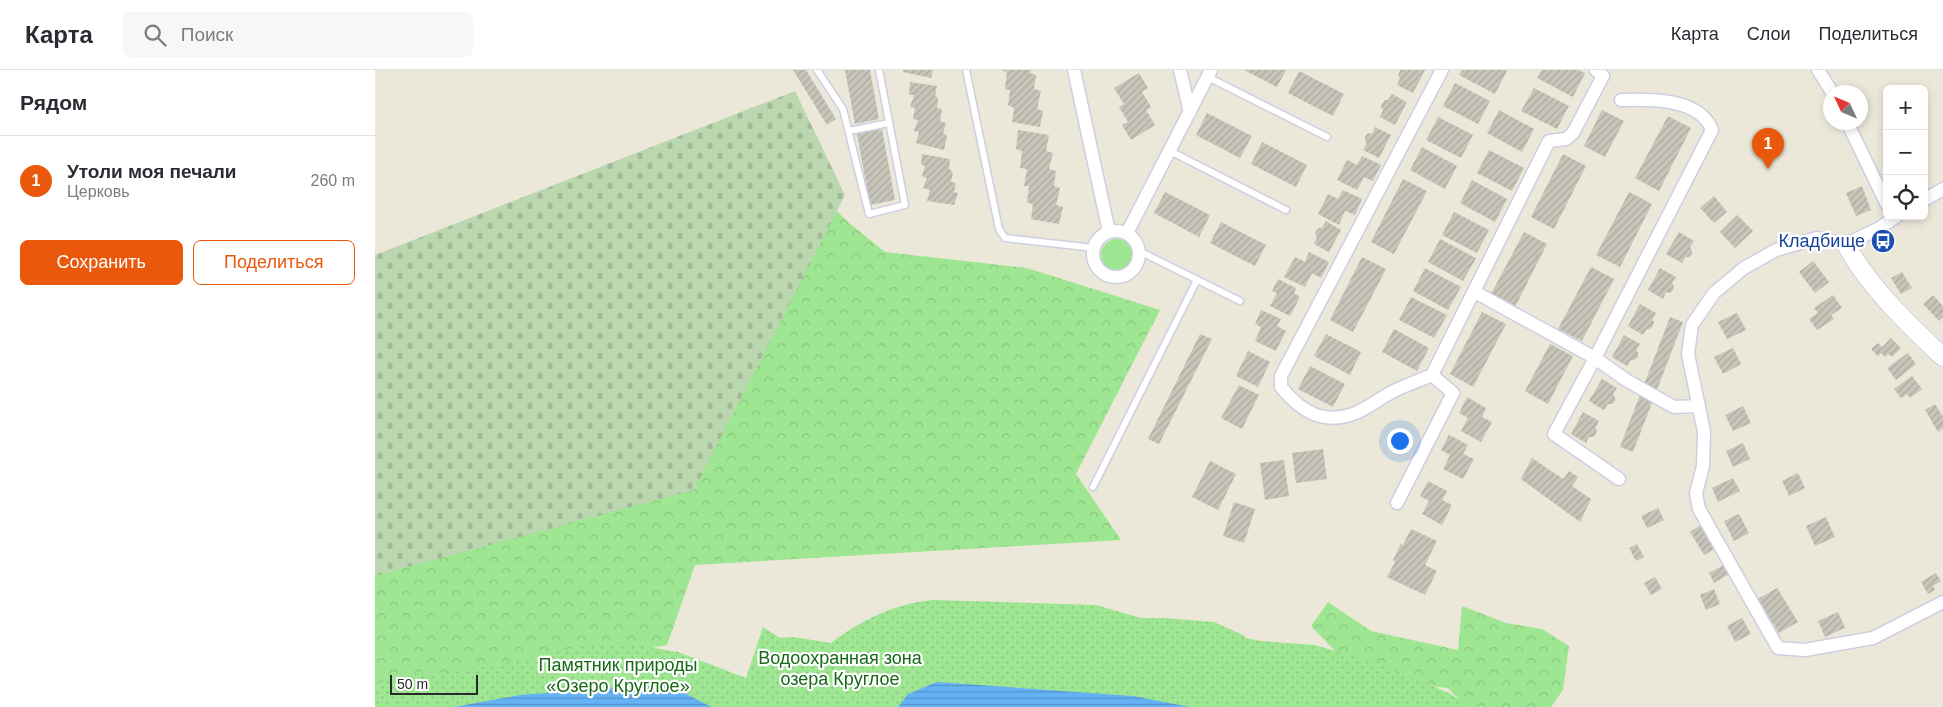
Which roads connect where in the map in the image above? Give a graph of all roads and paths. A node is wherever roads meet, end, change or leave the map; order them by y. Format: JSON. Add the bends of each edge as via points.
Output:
{"nodes":[{"id":1,"x":817,"y":70,"type":"edge"},
{"id":2,"x":879,"y":70,"type":"edge"},
{"id":3,"x":966,"y":70,"type":"edge"},
{"id":4,"x":1074,"y":70,"type":"edge"},
{"id":5,"x":1180,"y":70,"type":"edge"},
{"id":6,"x":1442,"y":70,"type":"edge"},
{"id":7,"x":1596,"y":70,"type":"edge"},
{"id":8,"x":1818,"y":70,"type":"edge"},
{"id":9,"x":1209,"y":73,"type":"edge"},
{"id":10,"x":1828,"y":85,"type":"edge"},
{"id":11,"x":1621,"y":100,"type":"dead end"},
{"id":12,"x":1190,"y":112,"type":"junction"},
{"id":13,"x":889,"y":123,"type":"junction"},
{"id":14,"x":1851,"y":130,"type":"edge"},
{"id":15,"x":849,"y":131,"type":"junction"},
{"id":16,"x":1327,"y":137,"type":"dead end"},
{"id":17,"x":1170,"y":151,"type":"junction"},
{"id":18,"x":1943,"y":189,"type":"edge"},
{"id":19,"x":1883,"y":197,"type":"edge"},
{"id":20,"x":1928,"y":198,"type":"edge"},
{"id":21,"x":1286,"y":210,"type":"dead end"},
{"id":22,"x":1890,"y":220,"type":"edge"},
{"id":23,"x":1109,"y":232,"type":"junction"},
{"id":24,"x":1127,"y":233,"type":"junction"},
{"id":25,"x":1846,"y":244,"type":"junction"},
{"id":26,"x":1093,"y":248,"type":"junction"},
{"id":27,"x":1139,"y":251,"type":"junction"},
{"id":28,"x":1197,"y":280,"type":"junction"},
{"id":29,"x":1475,"y":292,"type":"junction"},
{"id":30,"x":1240,"y":301,"type":"dead end"},
{"id":31,"x":1595,"y":358,"type":"junction"},
{"id":32,"x":1943,"y":358,"type":"edge"},
{"id":33,"x":1432,"y":375,"type":"junction"},
{"id":34,"x":1699,"y":406,"type":"junction"},
{"id":35,"x":1619,"y":480,"type":"dead end"},
{"id":36,"x":1093,"y":487,"type":"dead end"},
{"id":37,"x":1397,"y":503,"type":"dead end"},
{"id":38,"x":1943,"y":602,"type":"edge"}],
"edges":[{"from":1,"to":15,"type":"lane","via":[[843,109]]},
{"from":2,"to":13,"type":"lane"},
{"from":3,"to":26,"type":"lane","via":[[999,229],[1005,238]]},
{"from":4,"to":23,"type":"street"},
{"from":5,"to":12,"type":"street"},
{"from":6,"to":33,"type":"street","via":[[1281,376],[1281,386],[1291,399],[1311,414],[1337,419]]},
{"from":7,"to":29,"type":"street","via":[[1603,76],[1573,133],[1566,139],[1549,141]]},
{"from":8,"to":10,"type":"street"},
{"from":9,"to":12,"type":"street"},
{"from":9,"to":16,"type":"lane"},
{"from":11,"to":31,"type":"street","via":[[1681,105],[1702,115],[1712,130]]},
{"from":12,"to":17,"type":"street"},
{"from":13,"to":15,"type":"lane"},
{"from":13,"to":15,"type":"lane","via":[[905,205],[869,214]]},
{"from":14,"to":19,"type":"street"},
{"from":17,"to":21,"type":"lane"},
{"from":17,"to":24,"type":"street"},
{"from":18,"to":20,"type":"street"},
{"from":22,"to":25,"type":"street"},
{"from":23,"to":24,"type":"street"},
{"from":23,"to":26,"type":"street","via":[[1102,235]]},
{"from":24,"to":27,"type":"street"},
{"from":25,"to":32,"type":"street","via":[[1855,262],[1911,327]]},
{"from":25,"to":34,"type":"street","via":[[1817,238],[1776,250],[1745,268],[1715,293],[1692,325],[1688,354]]},
{"from":26,"to":27,"type":"street","via":[[1098,270],[1112,278],[1133,271]]},
{"from":27,"to":28,"type":"lane"},
{"from":28,"to":30,"type":"lane"},
{"from":28,"to":36,"type":"lane"},
{"from":29,"to":31,"type":"street"},
{"from":29,"to":33,"type":"street"},
{"from":31,"to":34,"type":"street","via":[[1674,407]]},
{"from":31,"to":35,"type":"street","via":[[1554,434]]},
{"from":33,"to":37,"type":"street","via":[[1453,393]]},
{"from":34,"to":38,"type":"street","via":[[1704,432],[1703,466],[1696,492],[1699,509],[1778,648],[1805,650],[1873,638]]}]}
